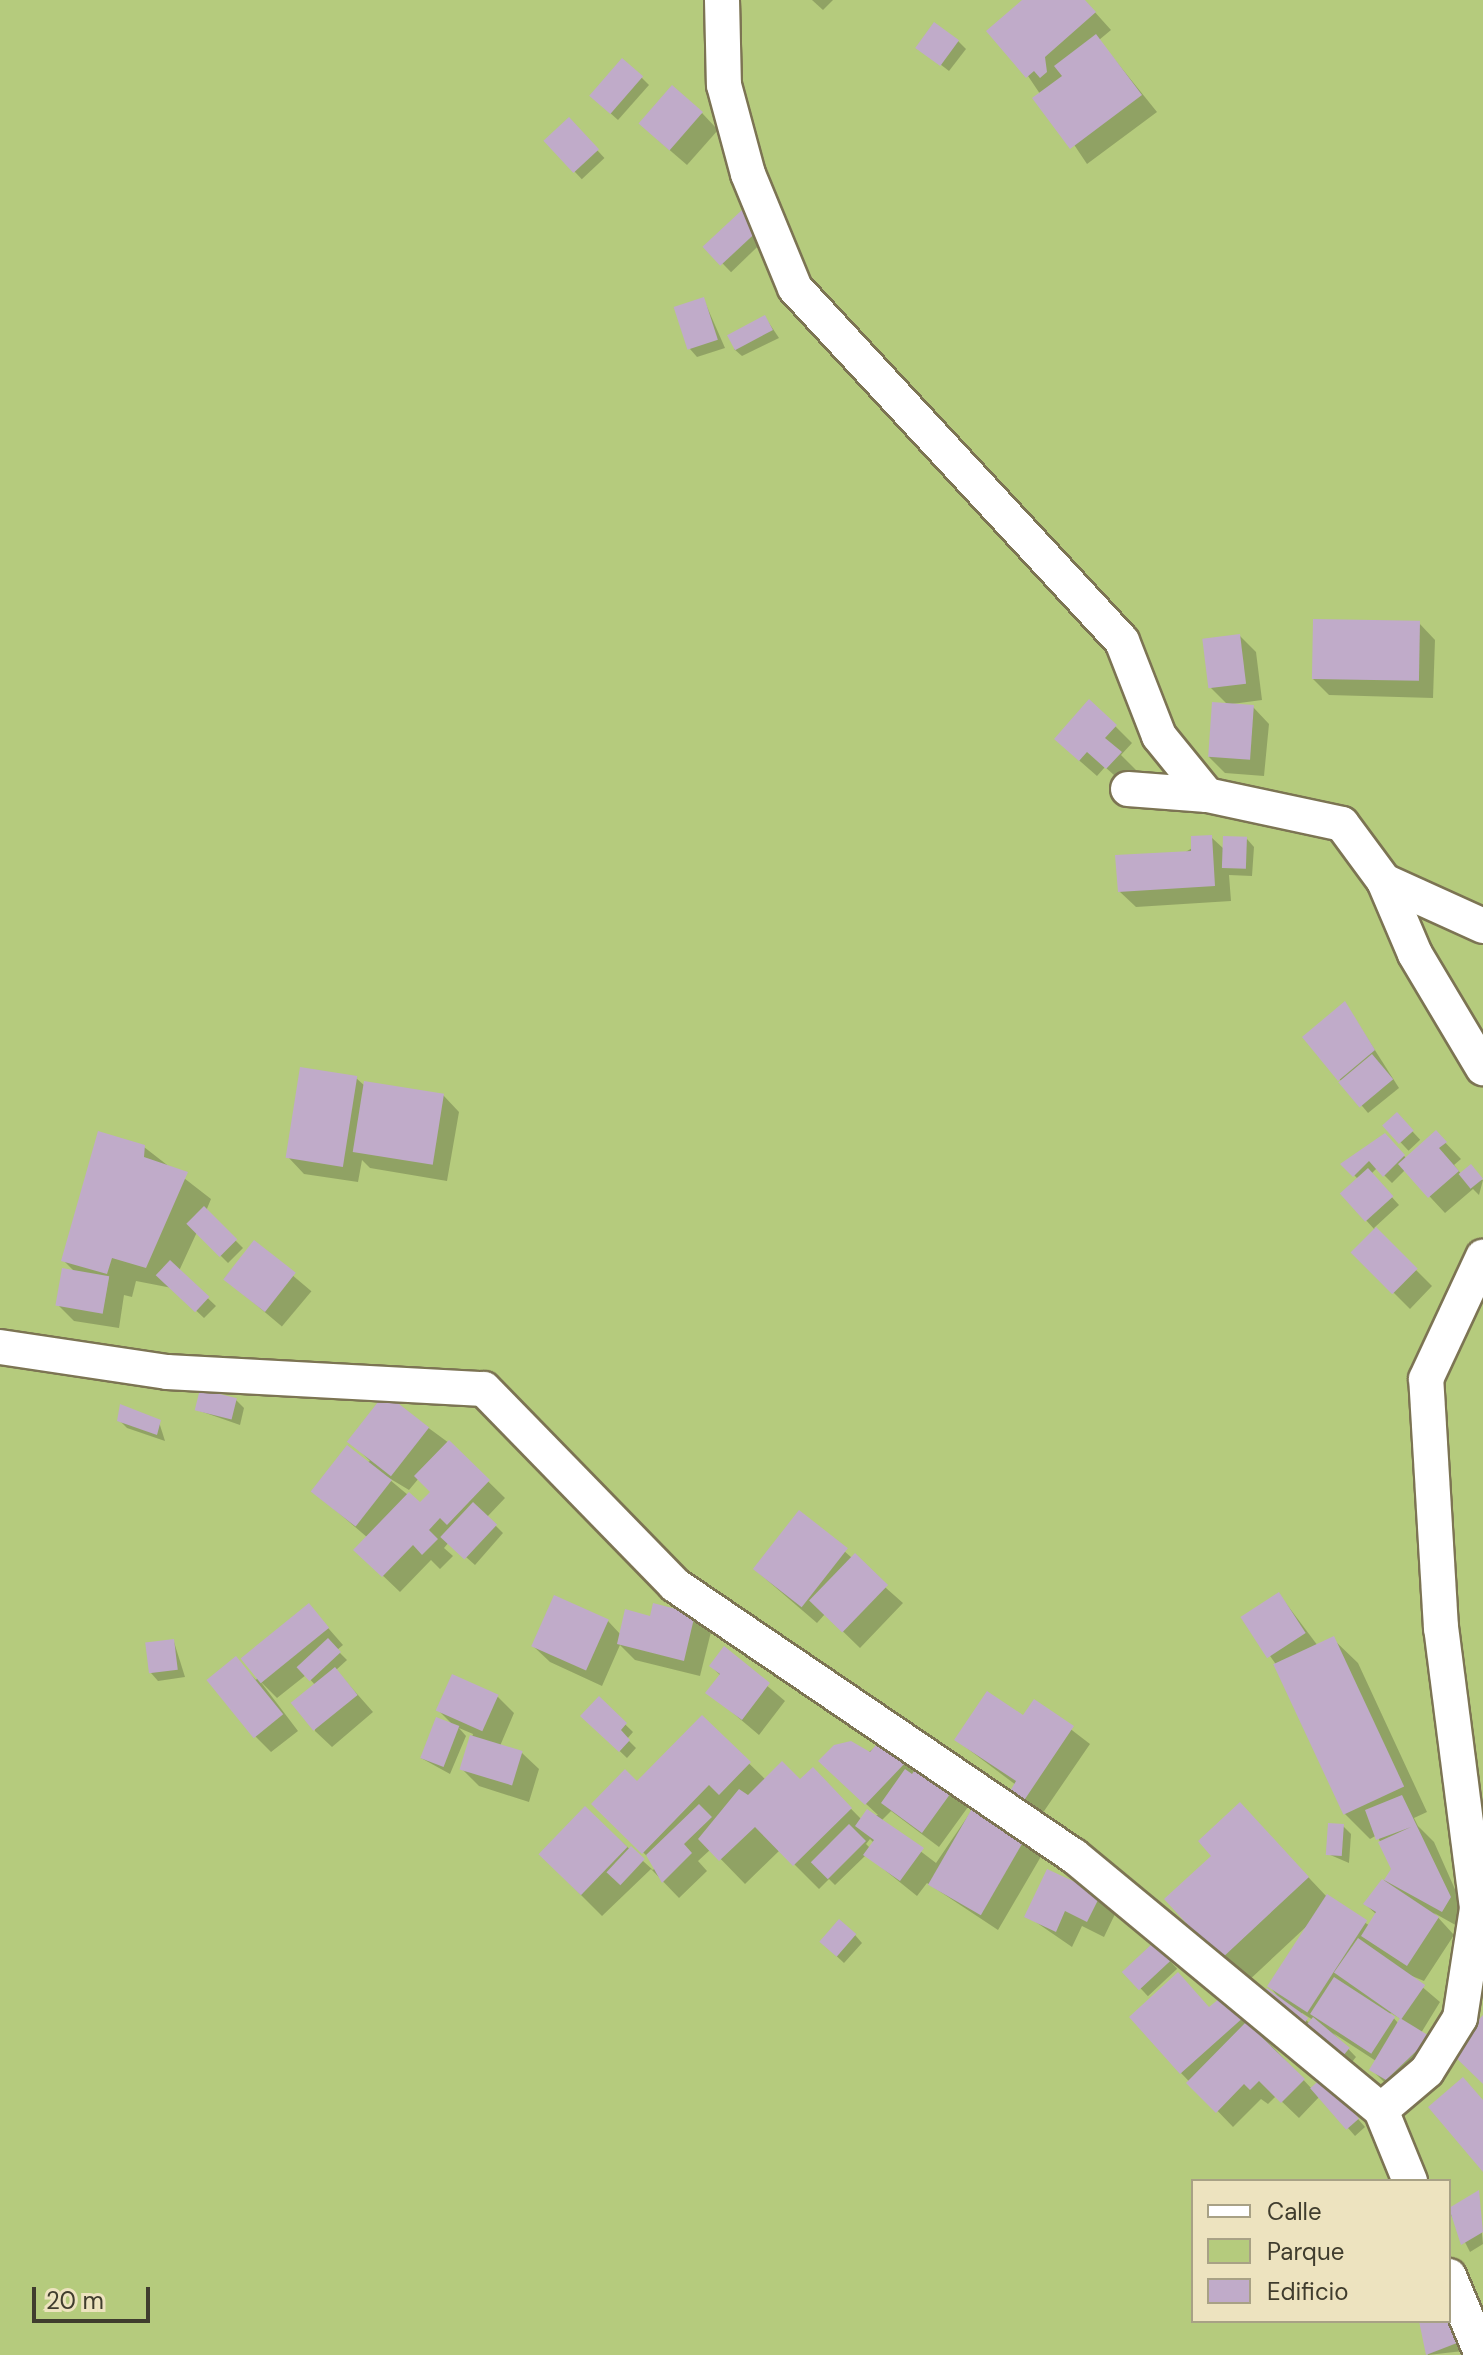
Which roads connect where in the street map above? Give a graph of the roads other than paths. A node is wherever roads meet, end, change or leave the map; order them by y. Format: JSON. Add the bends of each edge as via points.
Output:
{"nodes":[{"id":1,"x":722,"y":0,"type":"edge"},
{"id":2,"x":1128,"y":789,"type":"dead end"},
{"id":3,"x":1207,"y":795,"type":"junction"},
{"id":4,"x":1384,"y":881,"type":"junction"},
{"id":5,"x":1483,"y":926,"type":"edge"},
{"id":6,"x":1483,"y":1068,"type":"edge"},
{"id":7,"x":1483,"y":1257,"type":"edge"},
{"id":8,"x":0,"y":1347,"type":"edge"},
{"id":9,"x":1381,"y":2110,"type":"junction"},
{"id":10,"x":1409,"y":2179,"type":"edge"},
{"id":11,"x":1451,"y":2281,"type":"edge"},
{"id":12,"x":1482,"y":2355,"type":"edge"}],
"edges":[{"from":1,"to":3,"type":"street","via":[[724,85],[748,174],[795,288],[1122,641],[1159,736]]},
{"from":2,"to":3,"type":"street"},
{"from":3,"to":4,"type":"street","via":[[1342,824]]},
{"from":4,"to":5,"type":"street"},
{"from":4,"to":6,"type":"street","via":[[1415,954]]},
{"from":7,"to":9,"type":"street","via":[[1426,1379],[1441,1628],[1477,1908],[1460,2018],[1427,2071]]},
{"from":8,"to":9,"type":"street","via":[[167,1372],[484,1389],[675,1585],[1074,1856]]},
{"from":9,"to":10,"type":"street"},
{"from":11,"to":12,"type":"street"}]}
